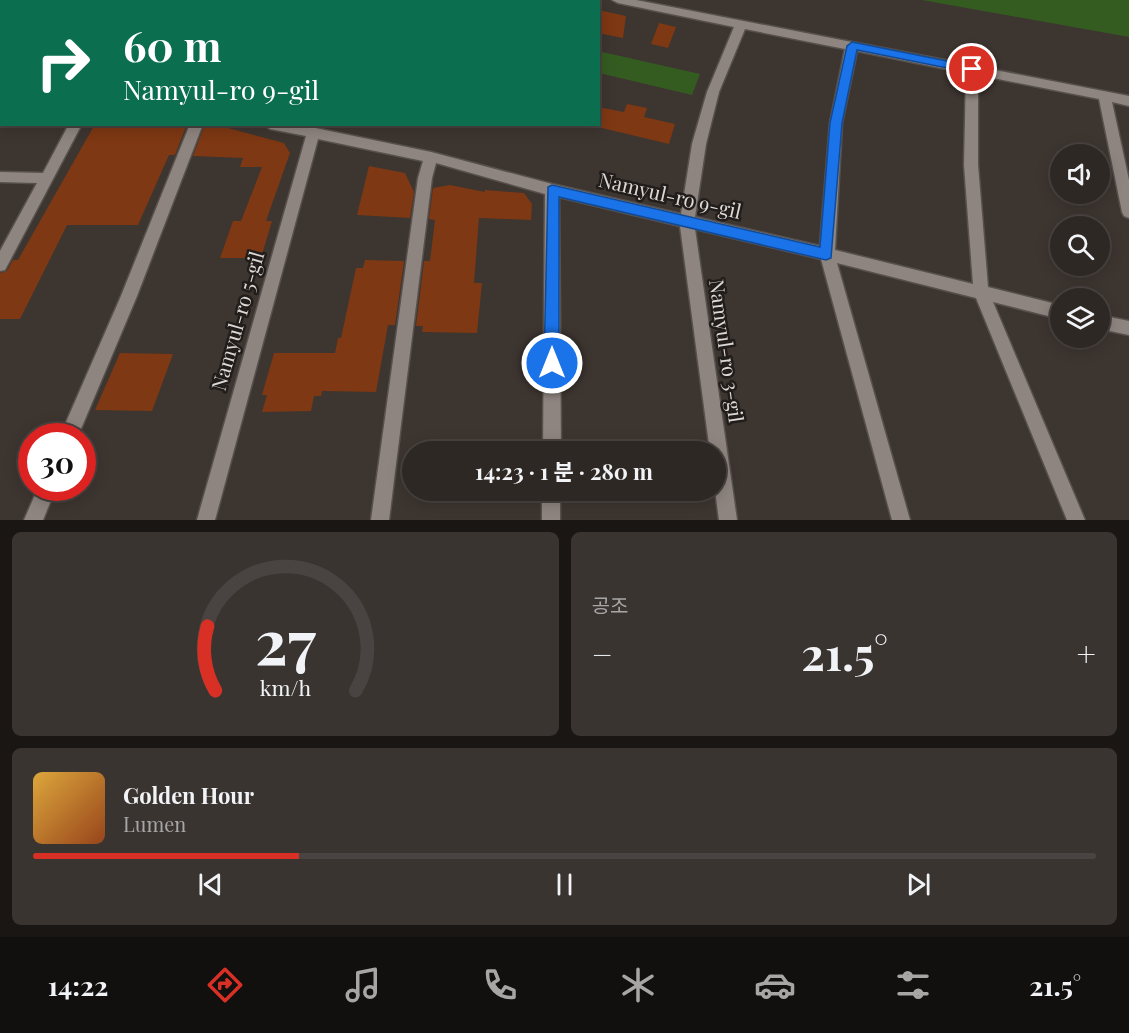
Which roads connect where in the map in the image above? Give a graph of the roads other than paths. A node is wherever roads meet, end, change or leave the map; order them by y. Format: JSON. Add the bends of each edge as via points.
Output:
{"nodes":[{"id":1,"x":618,"y":0,"type":"edge"},
{"id":2,"x":741,"y":24,"type":"junction"},
{"id":3,"x":852,"y":46,"type":"junction"},
{"id":4,"x":972,"y":69,"type":"junction"},
{"id":5,"x":1104,"y":95,"type":"junction"},
{"id":6,"x":1129,"y":101,"type":"edge"},
{"id":7,"x":75,"y":126,"type":"edge"},
{"id":8,"x":196,"y":126,"type":"edge"},
{"id":9,"x":279,"y":126,"type":"edge"},
{"id":10,"x":314,"y":134,"type":"junction"},
{"id":11,"x":431,"y":157,"type":"junction"},
{"id":12,"x":0,"y":177,"type":"edge"},
{"id":13,"x":47,"y":178,"type":"junction"},
{"id":14,"x":552,"y":190,"type":"junction"},
{"id":15,"x":1129,"y":212,"type":"edge"},
{"id":16,"x":687,"y":222,"type":"junction"},
{"id":17,"x":826,"y":254,"type":"junction"},
{"id":18,"x":0,"y":265,"type":"edge"},
{"id":19,"x":981,"y":292,"type":"junction"},
{"id":20,"x":1050,"y":309,"type":"edge"},
{"id":21,"x":1110,"y":324,"type":"edge"},
{"id":22,"x":1129,"y":328,"type":"edge"},
{"id":23,"x":75,"y":423,"type":"edge"},
{"id":24,"x":552,"y":441,"type":"edge"},
{"id":25,"x":41,"y":501,"type":"edge"},
{"id":26,"x":551,"y":501,"type":"edge"},
{"id":27,"x":33,"y":520,"type":"edge"},
{"id":28,"x":206,"y":520,"type":"edge"},
{"id":29,"x":380,"y":520,"type":"edge"},
{"id":30,"x":551,"y":520,"type":"edge"},
{"id":31,"x":728,"y":520,"type":"edge"},
{"id":32,"x":901,"y":520,"type":"edge"},
{"id":33,"x":1076,"y":520,"type":"edge"}],
"edges":[{"from":1,"to":2,"type":"street"},
{"from":2,"to":3,"type":"street"},
{"from":2,"to":16,"type":"street","name":"Namyul-ro 3-gil","via":[[714,92],[699,144]]},
{"from":3,"to":4,"type":"street"},
{"from":3,"to":17,"type":"street","via":[[836,123]]},
{"from":4,"to":5,"type":"street"},
{"from":4,"to":19,"type":"street","via":[[971,165]]},
{"from":5,"to":6,"type":"street"},
{"from":5,"to":15,"type":"street"},
{"from":7,"to":13,"type":"street"},
{"from":8,"to":23,"type":"street"},
{"from":9,"to":10,"type":"street","name":"Namyul-ro 9-gil"},
{"from":10,"to":11,"type":"street","name":"Namyul-ro 9-gil"},
{"from":10,"to":28,"type":"street","name":"Namyul-ro 5-gil"},
{"from":11,"to":14,"type":"street","name":"Namyul-ro 9-gil"},
{"from":11,"to":29,"type":"street","via":[[425,178]]},
{"from":12,"to":13,"type":"street"},
{"from":13,"to":18,"type":"street"},
{"from":14,"to":16,"type":"street","name":"Namyul-ro 9-gil"},
{"from":14,"to":24,"type":"street"},
{"from":16,"to":17,"type":"street","name":"Namyul-ro 9-gil"},
{"from":16,"to":31,"type":"street","name":"Namyul-ro 3-gil"},
{"from":17,"to":19,"type":"street","name":"Namyul-ro 9-gil"},
{"from":17,"to":32,"type":"street"},
{"from":19,"to":20,"type":"street","name":"Namyul-ro 9-gil"},
{"from":19,"to":33,"type":"street"},
{"from":21,"to":22,"type":"street"},
{"from":25,"to":27,"type":"street"},
{"from":26,"to":30,"type":"street"}]}
